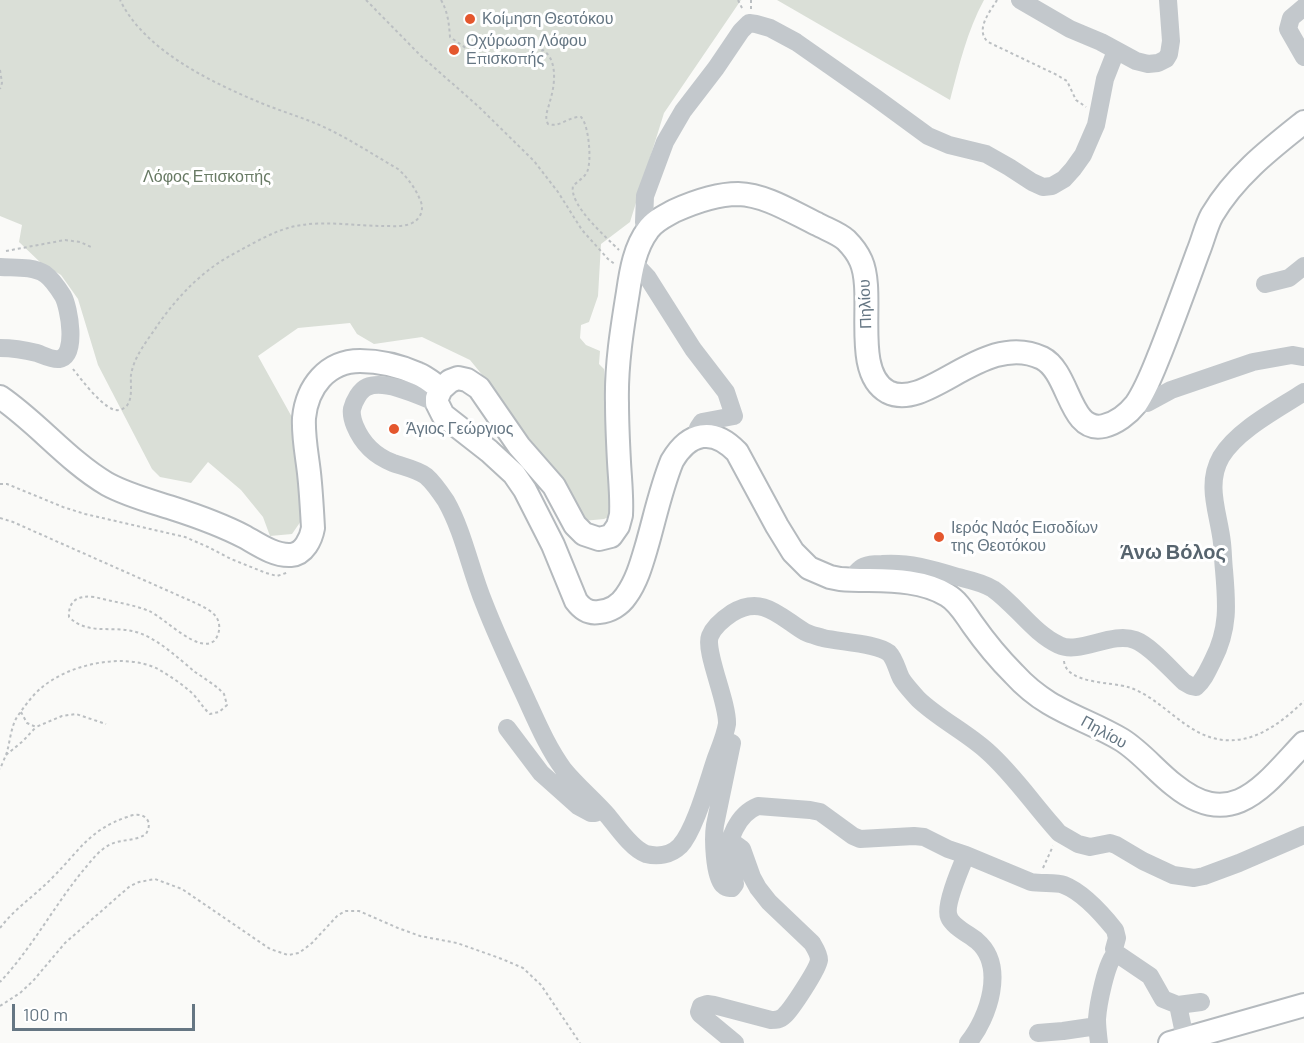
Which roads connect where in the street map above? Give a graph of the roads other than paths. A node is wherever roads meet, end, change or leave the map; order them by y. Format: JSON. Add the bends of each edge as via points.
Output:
{"nodes":[{"id":1,"x":1020,"y":0,"type":"edge"},
{"id":2,"x":1168,"y":0,"type":"edge"},
{"id":3,"x":1304,"y":7,"type":"edge"},
{"id":4,"x":1116,"y":51,"type":"junction"},
{"id":5,"x":1304,"y":57,"type":"edge"},
{"id":6,"x":1304,"y":122,"type":"edge"},
{"id":7,"x":646,"y":232,"type":"junction"},
{"id":8,"x":1304,"y":266,"type":"edge"},
{"id":9,"x":0,"y":267,"type":"edge"},
{"id":10,"x":632,"y":270,"type":"junction"},
{"id":11,"x":1265,"y":284,"type":"dead end"},
{"id":12,"x":0,"y":348,"type":"edge"},
{"id":13,"x":1304,"y":357,"type":"edge"},
{"id":14,"x":1304,"y":392,"type":"edge"},
{"id":15,"x":0,"y":397,"type":"edge"},
{"id":16,"x":1137,"y":403,"type":"junction"},
{"id":17,"x":442,"y":404,"type":"junction"},
{"id":18,"x":697,"y":438,"type":"junction"},
{"id":19,"x":853,"y":580,"type":"junction"},
{"id":20,"x":507,"y":728,"type":"dead end"},
{"id":21,"x":723,"y":740,"type":"junction"},
{"id":22,"x":1304,"y":743,"type":"edge"},
{"id":23,"x":602,"y":810,"type":"junction"},
{"id":24,"x":1304,"y":835,"type":"edge"},
{"id":25,"x":731,"y":841,"type":"junction"},
{"id":26,"x":966,"y":855,"type":"junction"},
{"id":27,"x":1116,"y":953,"type":"junction"},
{"id":28,"x":1201,"y":1002,"type":"dead end"},
{"id":29,"x":1178,"y":1005,"type":"junction"},
{"id":30,"x":1304,"y":1005,"type":"edge"},
{"id":31,"x":1038,"y":1033,"type":"dead end"},
{"id":32,"x":1098,"y":1034,"type":"edge"},
{"id":33,"x":1177,"y":1041,"type":"edge"},
{"id":34,"x":735,"y":1043,"type":"edge"},
{"id":35,"x":968,"y":1043,"type":"edge"}],
"edges":[{"from":1,"to":4,"type":"street"},
{"from":2,"to":4,"type":"street","via":[[1171,46],[1166,60],[1148,64]]},
{"from":3,"to":5,"type":"street","via":[[1291,18],[1288,29]]},
{"from":4,"to":7,"type":"street","via":[[1105,79],[1096,125],[1083,155],[1059,183],[1043,187],[987,154],[928,136],[796,42],[763,25],[750,24],[683,111],[665,142],[645,196]]},
{"from":6,"to":16,"type":"main road","name":"Πηλίου","via":[[1256,161],[1213,214]]},
{"from":7,"to":10,"type":"main road"},
{"from":7,"to":16,"type":"main road","name":"Πηλίου","via":[[658,220],[688,206],[741,194],[773,202],[841,237],[856,253],[865,274],[866,339],[871,371],[879,385],[893,393],[915,393],[985,358],[1014,352],[1051,364],[1077,414],[1087,424],[1107,425]]},
{"from":8,"to":11,"type":"street","via":[[1289,278]]},
{"from":9,"to":12,"type":"street","via":[[26,268],[48,276],[66,305],[70,323],[64,357],[56,359]]},
{"from":10,"to":17,"type":"main road","via":[[617,386],[622,507],[613,534],[599,539],[579,530],[554,486],[471,382],[461,378],[450,381]]},
{"from":10,"to":18,"type":"street","via":[[648,278],[726,392],[734,416],[702,422]]},
{"from":13,"to":16,"type":"street","via":[[1287,355],[1253,362],[1171,390],[1147,403]]},
{"from":14,"to":19,"type":"street","via":[[1241,435],[1225,451],[1217,467],[1214,499],[1222,542],[1227,612],[1222,642],[1206,675],[1194,687],[1140,642],[1129,638],[1068,647],[1054,643],[993,590],[977,582],[920,566],[891,563],[861,568]]},
{"from":15,"to":17,"type":"main road","via":[[108,484],[231,530],[271,551],[295,555],[306,547],[313,528],[304,421],[311,391],[320,378],[346,362],[390,364],[419,374]]},
{"from":17,"to":18,"type":"main road","via":[[520,482],[543,523],[576,601],[592,613],[613,608],[629,592],[672,461],[685,444]]},
{"from":17,"to":23,"type":"street","via":[[375,385],[359,396],[351,414],[360,437],[370,449],[392,463],[421,473],[440,492],[458,527],[490,618],[543,735],[565,770]]},
{"from":18,"to":19,"type":"main road","name":"Πηλίου","via":[[716,437],[737,452],[777,526],[802,562],[830,578]]},
{"from":19,"to":22,"type":"main road","name":"Πηλίου","via":[[919,584],[948,595],[1006,665],[1036,694],[1125,742],[1174,785],[1201,801],[1217,806],[1251,795]]},
{"from":20,"to":23,"type":"street","via":[[541,773],[578,806],[591,813]]},
{"from":21,"to":23,"type":"street","via":[[689,830],[671,853],[652,855],[640,850]]},
{"from":21,"to":24,"type":"street","via":[[727,718],[710,654],[710,637],[736,611],[768,608],[810,634],[888,653],[916,696],[997,759],[1070,841],[1090,847],[1110,843],[1173,875],[1194,878]]},
{"from":21,"to":25,"type":"street","via":[[732,743],[714,848],[721,881],[731,889],[735,884],[729,862]]},
{"from":25,"to":26,"type":"street","via":[[744,815],[762,806],[820,812],[860,839],[919,836]]},
{"from":25,"to":34,"type":"street","via":[[742,849],[763,895],[812,943],[819,959],[814,973],[782,1019],[775,1021],[714,1005],[700,1006],[700,1014]]},
{"from":26,"to":27,"type":"street","via":[[1036,883],[1061,884],[1071,889],[1116,932]]},
{"from":26,"to":35,"type":"street","via":[[949,903],[949,917],[987,953],[993,980],[982,1020]]},
{"from":27,"to":29,"type":"street","via":[[1150,976],[1163,999]]},
{"from":27,"to":32,"type":"street","via":[[1107,968],[1099,1002]]},
{"from":28,"to":29,"type":"street"},
{"from":29,"to":33,"type":"street"},
{"from":30,"to":33,"type":"main road"},
{"from":31,"to":32,"type":"street"}]}
